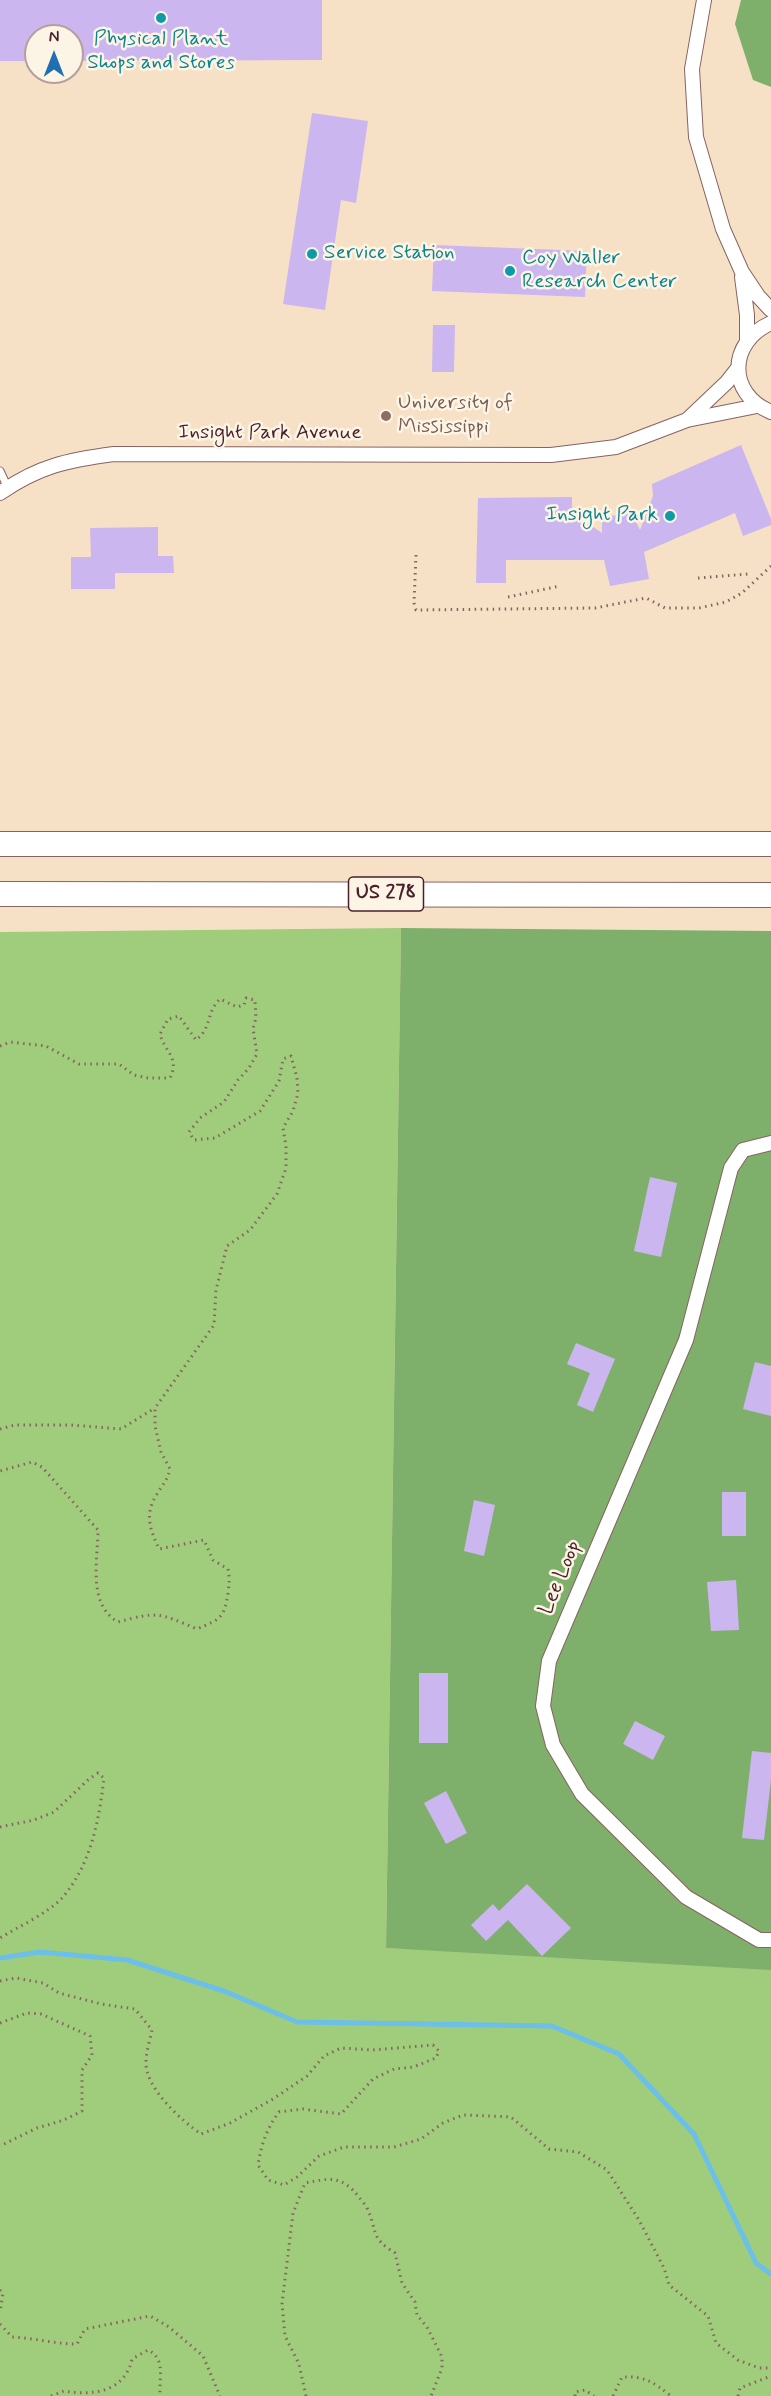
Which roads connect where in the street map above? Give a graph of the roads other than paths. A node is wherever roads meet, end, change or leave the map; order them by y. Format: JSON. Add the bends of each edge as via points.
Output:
{"nodes":[{"id":1,"x":704,"y":0,"type":"edge"},
{"id":2,"x":742,"y":272,"type":"junction"},
{"id":3,"x":771,"y":310,"type":"edge"},
{"id":4,"x":771,"y":323,"type":"edge"},
{"id":5,"x":747,"y":340,"type":"junction"},
{"id":6,"x":738,"y":368,"type":"junction"},
{"id":7,"x":757,"y":406,"type":"junction"},
{"id":8,"x":771,"y":412,"type":"edge"},
{"id":9,"x":687,"y":420,"type":"junction"},
{"id":10,"x":0,"y":471,"type":"edge"},
{"id":11,"x":4,"y":490,"type":"edge"},
{"id":12,"x":0,"y":844,"type":"edge"},
{"id":13,"x":771,"y":844,"type":"edge"},
{"id":14,"x":0,"y":894,"type":"edge"},
{"id":15,"x":771,"y":895,"type":"edge"},
{"id":16,"x":771,"y":1143,"type":"edge"},
{"id":17,"x":771,"y":1940,"type":"edge"}],
"edges":[{"from":1,"to":2,"type":"street","via":[[692,69],[696,137],[723,229]]},
{"from":2,"to":3,"type":"street"},
{"from":2,"to":5,"type":"street"},
{"from":4,"to":5,"type":"street"},
{"from":5,"to":6,"type":"street"},
{"from":6,"to":7,"type":"street","via":[[740,382]]},
{"from":6,"to":9,"type":"street"},
{"from":7,"to":8,"type":"street"},
{"from":7,"to":9,"type":"street","name":"Insight Park Avenue"},
{"from":9,"to":11,"type":"street","name":"Insight Park Avenue","via":[[616,447],[551,455],[114,454],[71,459],[41,469]]},
{"from":10,"to":11,"type":"lane"},
{"from":12,"to":13,"type":"highway"},
{"from":14,"to":15,"type":"highway","number":"US 278"},
{"from":16,"to":17,"type":"street","name":"Lee Loop","via":[[743,1150],[731,1168],[686,1340],[549,1661],[543,1706],[553,1745],[582,1794],[639,1854],[686,1897],[759,1940]]}]}
